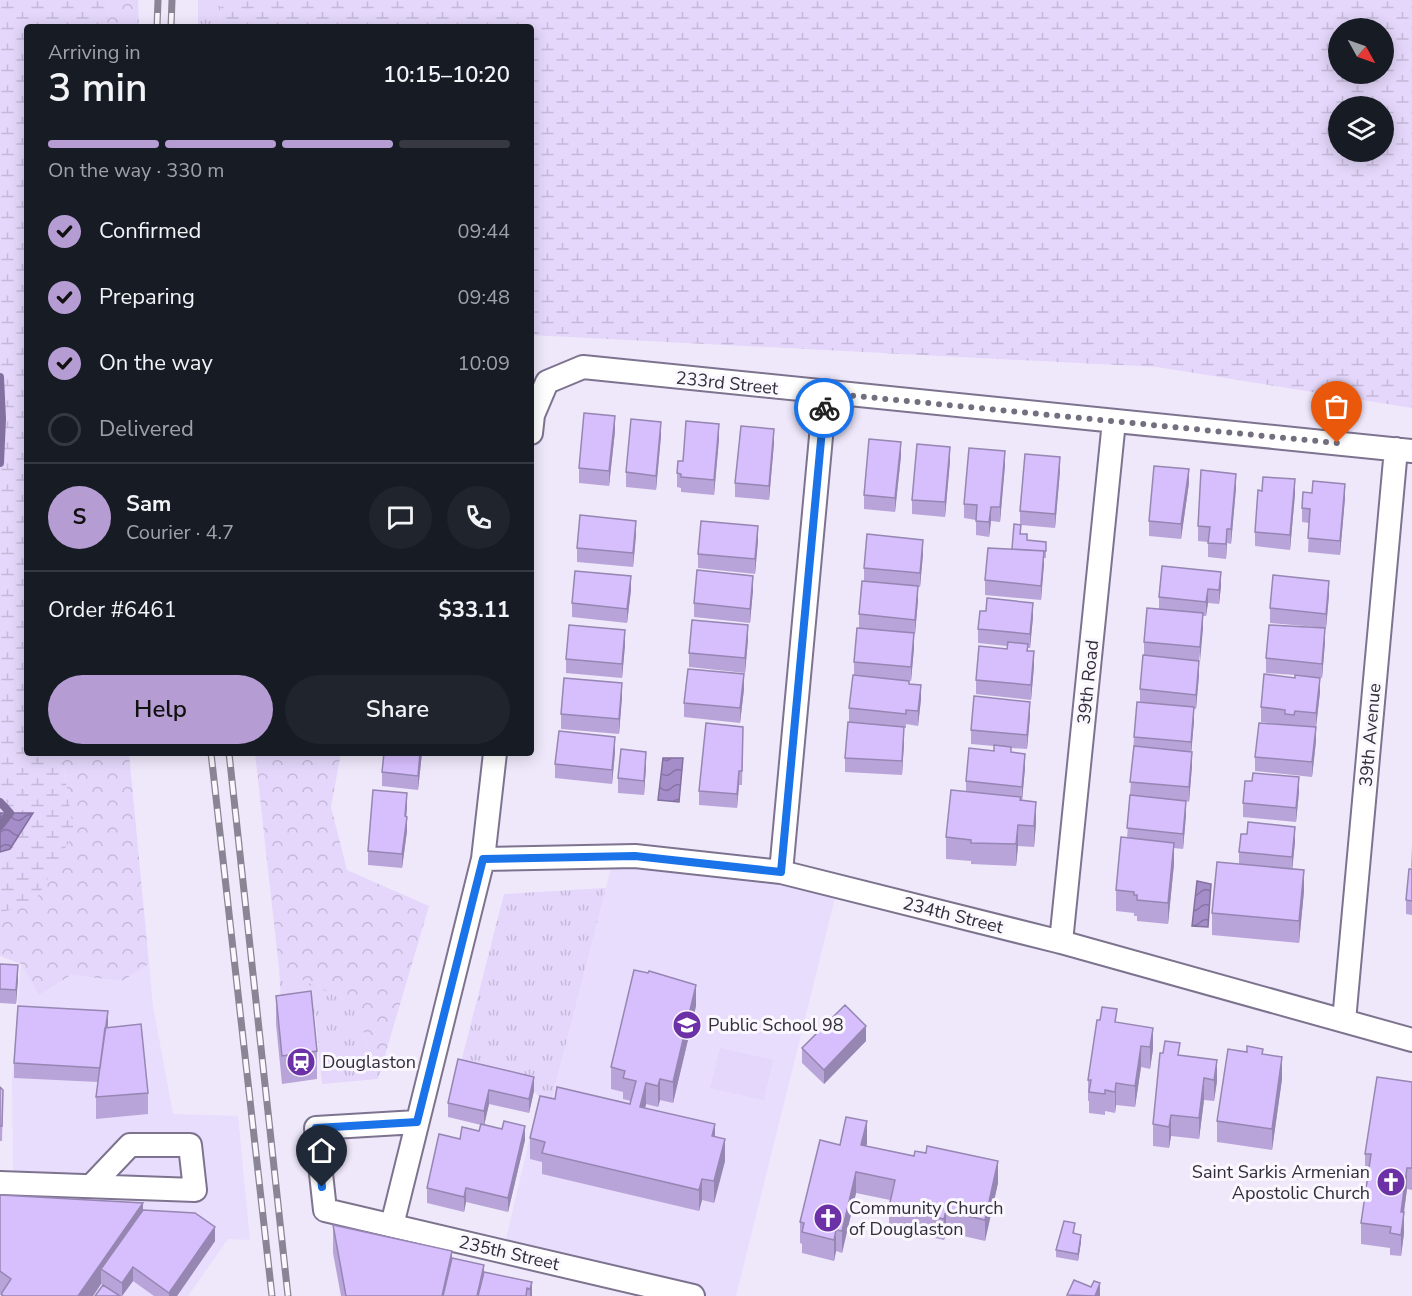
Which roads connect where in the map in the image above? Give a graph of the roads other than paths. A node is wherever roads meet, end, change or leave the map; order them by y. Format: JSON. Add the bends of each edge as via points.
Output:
{"nodes":[{"id":1,"x":825,"y":393,"type":"junction"},
{"id":2,"x":534,"y":413,"type":"edge"},
{"id":3,"x":1114,"y":422,"type":"junction"},
{"id":4,"x":1404,"y":450,"type":"edge"},
{"id":5,"x":495,"y":756,"type":"edge"},
{"id":6,"x":483,"y":859,"type":"junction"},
{"id":7,"x":781,"y":872,"type":"junction"},
{"id":8,"x":1061,"y":942,"type":"junction"},
{"id":9,"x":1344,"y":1022,"type":"junction"},
{"id":10,"x":1412,"y":1040,"type":"edge"},
{"id":11,"x":417,"y":1122,"type":"junction"},
{"id":12,"x":0,"y":1183,"type":"edge"},
{"id":13,"x":93,"y":1184,"type":"junction"},
{"id":14,"x":392,"y":1225,"type":"junction"},
{"id":15,"x":693,"y":1296,"type":"edge"}],
"edges":[{"from":1,"to":2,"type":"street","name":"233rd Street","via":[[583,367],[547,382]]},
{"from":1,"to":3,"type":"street","name":"233rd Street"},
{"from":1,"to":7,"type":"street"},
{"from":3,"to":4,"type":"street","name":"233rd Street"},
{"from":3,"to":8,"type":"street","name":"39th Road"},
{"from":4,"to":9,"type":"street","name":"39th Avenue"},
{"from":5,"to":6,"type":"street"},
{"from":6,"to":7,"type":"street","name":"234th Street","via":[[635,856]]},
{"from":6,"to":11,"type":"street"},
{"from":7,"to":8,"type":"street","name":"234th Street"},
{"from":8,"to":9,"type":"street","name":"234th Street"},
{"from":9,"to":10,"type":"street","name":"234th Street"},
{"from":11,"to":14,"type":"street"},
{"from":11,"to":14,"type":"street","name":"235th Street","via":[[316,1128],[325,1210]]},
{"from":12,"to":13,"type":"street"},
{"from":13,"to":13,"type":"street","via":[[195,1190],[190,1145],[130,1145]]},
{"from":14,"to":15,"type":"street","name":"235th Street"}]}
